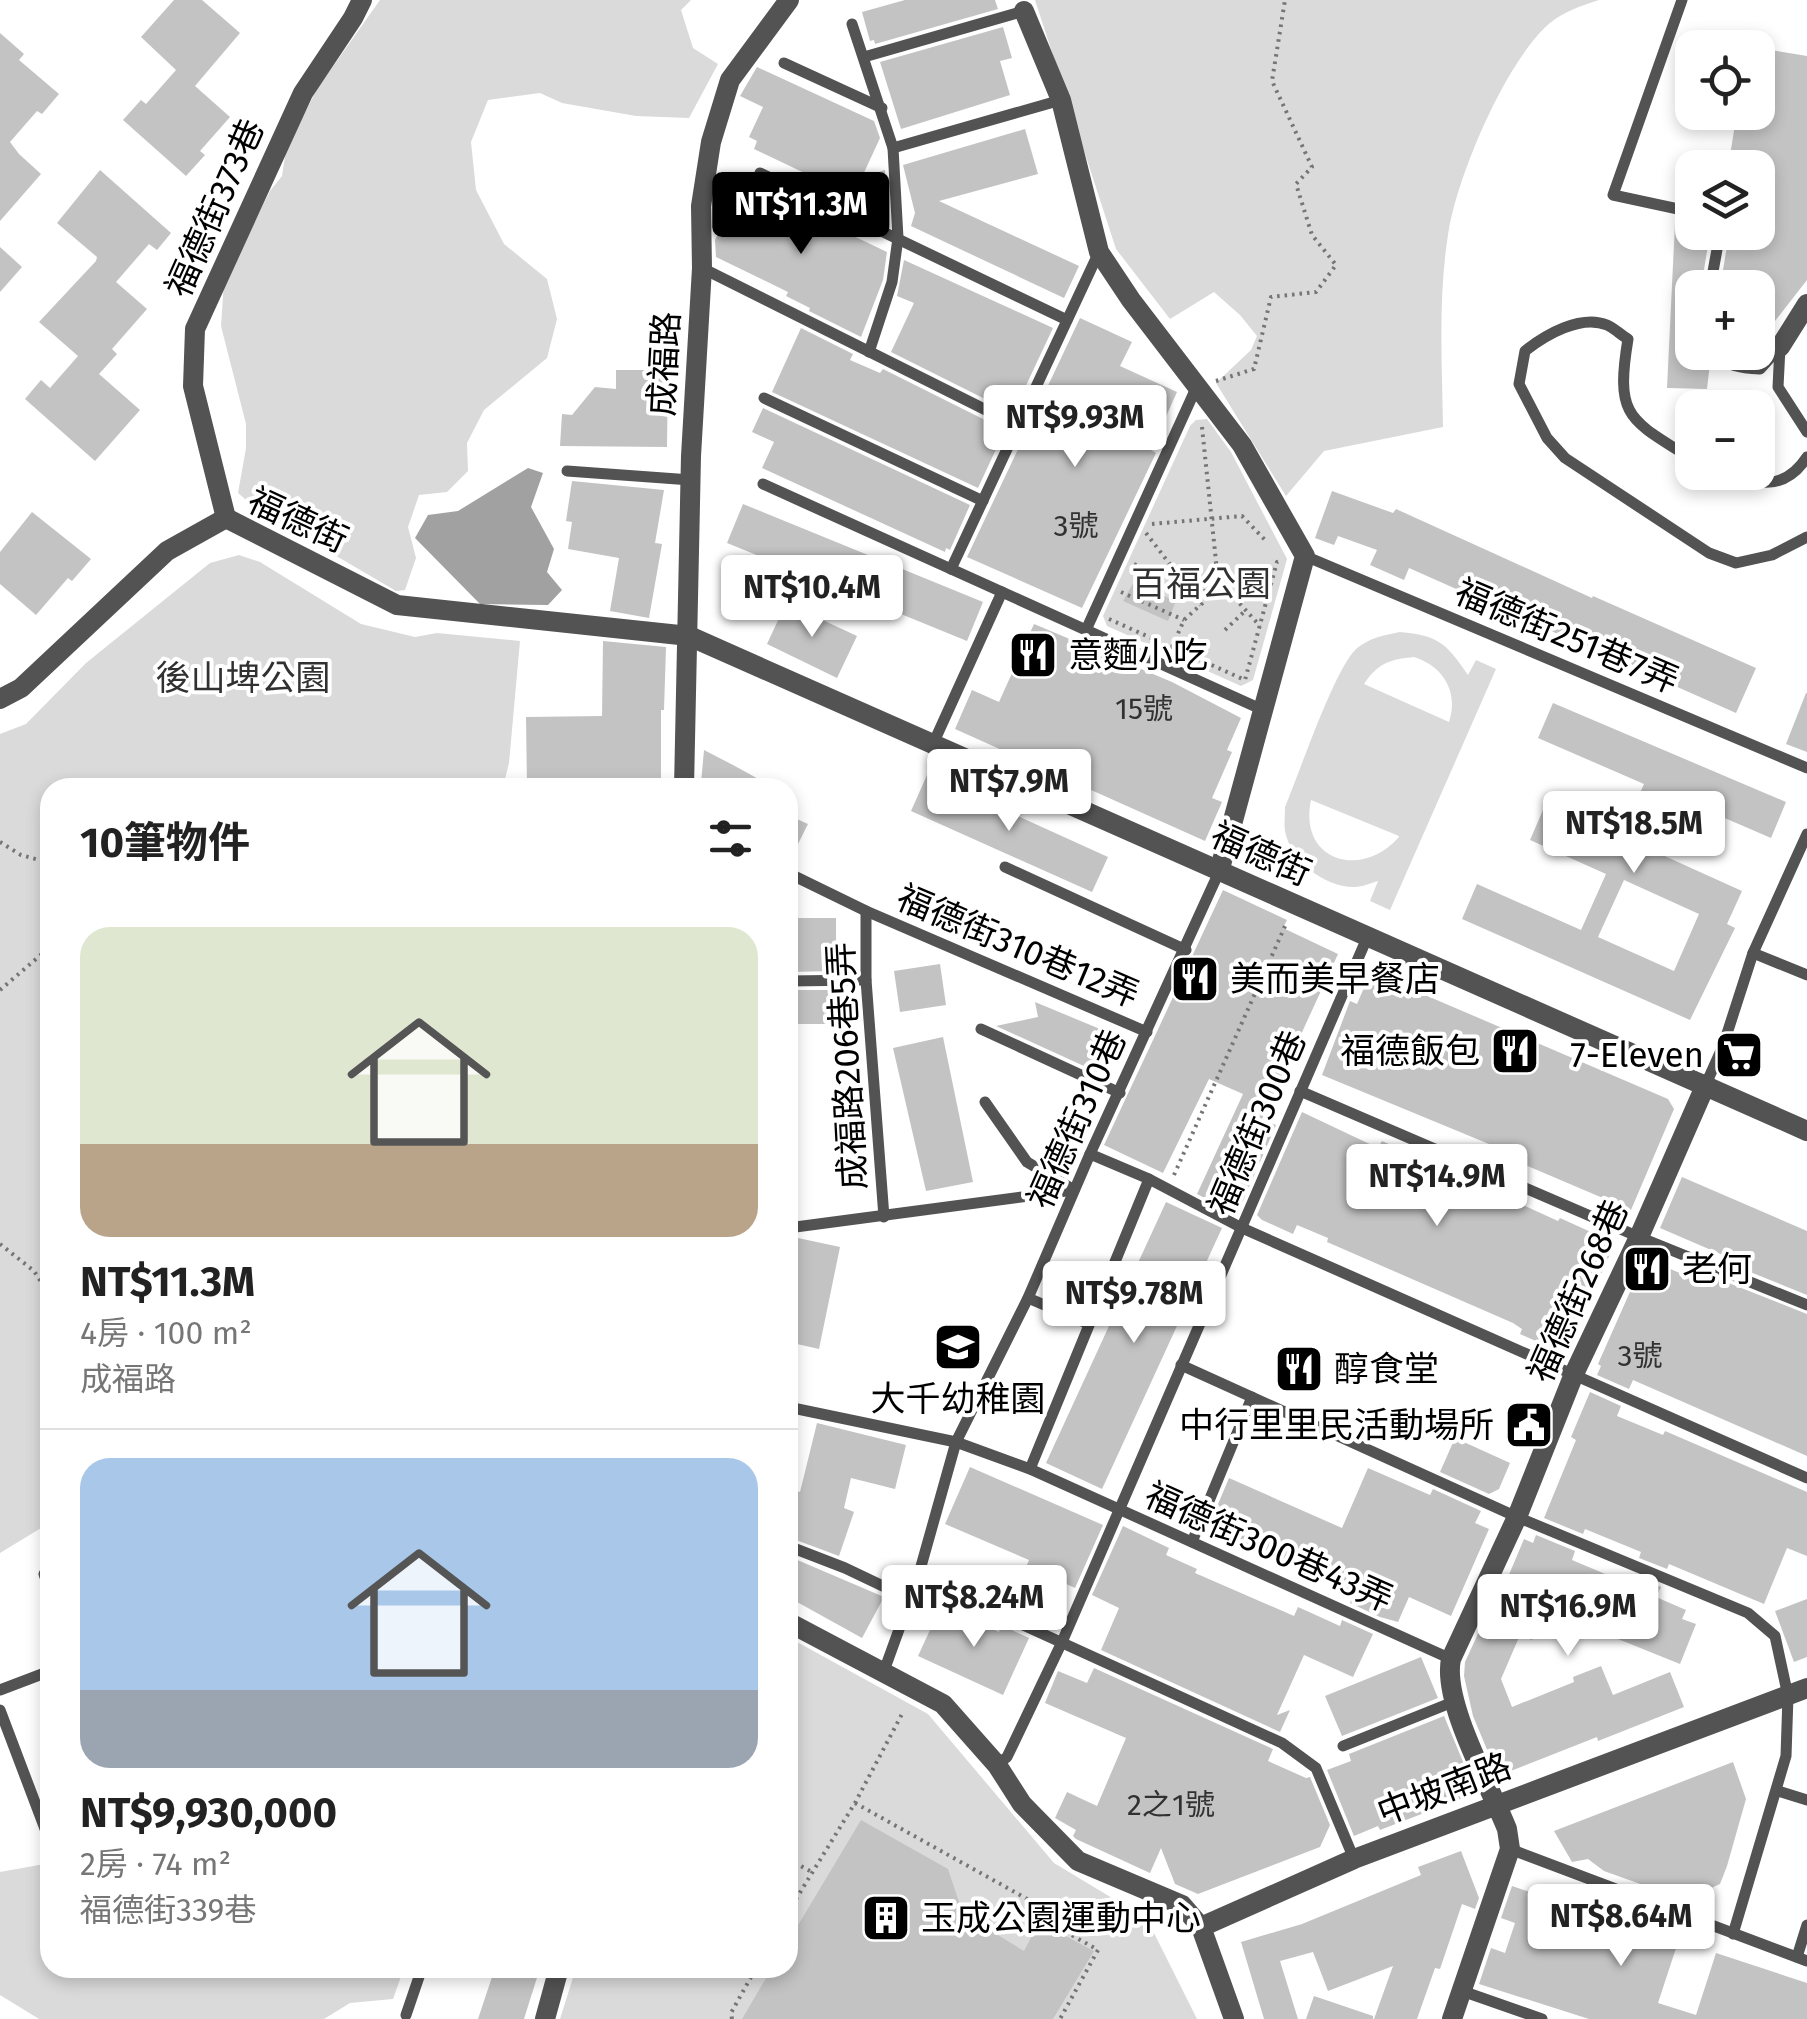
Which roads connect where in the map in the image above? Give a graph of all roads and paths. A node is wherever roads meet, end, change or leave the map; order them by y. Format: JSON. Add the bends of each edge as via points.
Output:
{"nodes":[{"id":1,"x":362,"y":0,"type":"edge"},
{"id":2,"x":790,"y":0,"type":"edge"},
{"id":3,"x":1285,"y":0,"type":"edge"},
{"id":4,"x":1682,"y":0,"type":"edge"},
{"id":5,"x":1024,"y":11,"type":"joint"},
{"id":6,"x":852,"y":24,"type":"dead end"},
{"id":7,"x":864,"y":56,"type":"junction"},
{"id":8,"x":784,"y":63,"type":"dead end"},
{"id":9,"x":1061,"y":100,"type":"junction"},
{"id":10,"x":882,"y":108,"type":"junction"},
{"id":11,"x":893,"y":148,"type":"junction"},
{"id":12,"x":760,"y":173,"type":"dead end"},
{"id":13,"x":1675,"y":208,"type":"edge"},
{"id":14,"x":898,"y":238,"type":"junction"},
{"id":15,"x":1099,"y":252,"type":"junction"},
{"id":16,"x":702,"y":268,"type":"junction"},
{"id":17,"x":1807,"y":304,"type":"edge"},
{"id":18,"x":1068,"y":320,"type":"junction"},
{"id":19,"x":1780,"y":348,"type":"junction"},
{"id":20,"x":869,"y":352,"type":"junction"},
{"id":21,"x":1775,"y":353,"type":"edge"},
{"id":22,"x":1198,"y":386,"type":"junction"},
{"id":23,"x":764,"y":398,"type":"dead end"},
{"id":24,"x":1201,"y":422,"type":"dead end"},
{"id":25,"x":1018,"y":426,"type":"junction"},
{"id":26,"x":1807,"y":432,"type":"edge"},
{"id":27,"x":1675,"y":448,"type":"edge"},
{"id":28,"x":1807,"y":456,"type":"edge"},
{"id":29,"x":566,"y":471,"type":"dead end"},
{"id":30,"x":691,"y":480,"type":"junction"},
{"id":31,"x":1775,"y":482,"type":"edge"},
{"id":32,"x":763,"y":484,"type":"dead end"},
{"id":33,"x":983,"y":501,"type":"junction"},
{"id":34,"x":226,"y":518,"type":"junction"},
{"id":35,"x":1212,"y":519,"type":"junction"},
{"id":36,"x":1133,"y":528,"type":"junction"},
{"id":37,"x":1147,"y":534,"type":"junction"},
{"id":38,"x":1807,"y":536,"type":"edge"},
{"id":39,"x":1266,"y":541,"type":"dead end"},
{"id":40,"x":1140,"y":549,"type":"dead end"},
{"id":41,"x":1305,"y":556,"type":"junction"},
{"id":42,"x":952,"y":569,"type":"junction"},
{"id":43,"x":1217,"y":571,"type":"junction"},
{"id":44,"x":1002,"y":592,"type":"junction"},
{"id":45,"x":1121,"y":592,"type":"junction"},
{"id":46,"x":1232,"y":595,"type":"junction"},
{"id":47,"x":1207,"y":598,"type":"junction"},
{"id":48,"x":1142,"y":601,"type":"junction"},
{"id":49,"x":1201,"y":604,"type":"junction"},
{"id":50,"x":1246,"y":610,"type":"junction"},
{"id":51,"x":1184,"y":620,"type":"junction"},
{"id":52,"x":1260,"y":626,"type":"junction"},
{"id":53,"x":1086,"y":630,"type":"junction"},
{"id":54,"x":1225,"y":630,"type":"dead end"},
{"id":55,"x":689,"y":636,"type":"junction"},
{"id":56,"x":1172,"y":647,"type":"junction"},
{"id":57,"x":0,"y":699,"type":"edge"},
{"id":58,"x":1263,"y":710,"type":"junction"},
{"id":59,"x":933,"y":744,"type":"junction"},
{"id":60,"x":1807,"y":768,"type":"edge"},
{"id":61,"x":684,"y":778,"type":"edge"},
{"id":62,"x":1807,"y":834,"type":"edge"},
{"id":63,"x":0,"y":842,"type":"edge"},
{"id":64,"x":40,"y":861,"type":"edge"},
{"id":65,"x":1005,"y":867,"type":"dead end"},
{"id":66,"x":1219,"y":872,"type":"junction"},
{"id":67,"x":798,"y":878,"type":"edge"},
{"id":68,"x":1295,"y":904,"type":"junction"},
{"id":69,"x":866,"y":911,"type":"junction"},
{"id":70,"x":1366,"y":938,"type":"junction"},
{"id":71,"x":1186,"y":950,"type":"junction"},
{"id":72,"x":1753,"y":952,"type":"junction"},
{"id":73,"x":40,"y":956,"type":"edge"},
{"id":74,"x":1807,"y":975,"type":"edge"},
{"id":75,"x":866,"y":980,"type":"junction"},
{"id":76,"x":798,"y":981,"type":"edge"},
{"id":77,"x":0,"y":990,"type":"edge"},
{"id":78,"x":981,"y":1029,"type":"dead end"},
{"id":79,"x":1148,"y":1032,"type":"junction"},
{"id":80,"x":1706,"y":1084,"type":"junction"},
{"id":81,"x":1300,"y":1090,"type":"junction"},
{"id":82,"x":1120,"y":1093,"type":"junction"},
{"id":83,"x":985,"y":1102,"type":"dead end"},
{"id":84,"x":1807,"y":1131,"type":"edge"},
{"id":85,"x":1090,"y":1154,"type":"junction"},
{"id":86,"x":1149,"y":1179,"type":"junction"},
{"id":87,"x":1168,"y":1189,"type":"junction"},
{"id":88,"x":1074,"y":1190,"type":"junction"},
{"id":89,"x":884,"y":1216,"type":"junction"},
{"id":90,"x":798,"y":1228,"type":"edge"},
{"id":91,"x":1242,"y":1228,"type":"junction"},
{"id":92,"x":1639,"y":1237,"type":"junction"},
{"id":93,"x":0,"y":1244,"type":"edge"},
{"id":94,"x":40,"y":1280,"type":"edge"},
{"id":95,"x":1028,"y":1298,"type":"junction"},
{"id":96,"x":1807,"y":1305,"type":"edge"},
{"id":97,"x":1089,"y":1324,"type":"junction"},
{"id":98,"x":1182,"y":1365,"type":"junction"},
{"id":99,"x":1574,"y":1374,"type":"junction"},
{"id":100,"x":1252,"y":1397,"type":"junction"},
{"id":101,"x":798,"y":1409,"type":"edge"},
{"id":102,"x":956,"y":1442,"type":"junction"},
{"id":103,"x":1030,"y":1469,"type":"junction"},
{"id":104,"x":1807,"y":1478,"type":"edge"},
{"id":105,"x":1118,"y":1510,"type":"junction"},
{"id":106,"x":1517,"y":1517,"type":"junction"},
{"id":107,"x":1192,"y":1542,"type":"junction"},
{"id":108,"x":798,"y":1550,"type":"edge"},
{"id":109,"x":918,"y":1577,"type":"junction"},
{"id":110,"x":910,"y":1599,"type":"junction"},
{"id":111,"x":798,"y":1627,"type":"edge"},
{"id":112,"x":1062,"y":1642,"type":"junction"},
{"id":113,"x":1451,"y":1659,"type":"junction"},
{"id":114,"x":884,"y":1671,"type":"junction"},
{"id":115,"x":40,"y":1675,"type":"edge"},
{"id":116,"x":0,"y":1690,"type":"edge"},
{"id":117,"x":1798,"y":1692,"type":"edge"},
{"id":118,"x":1453,"y":1702,"type":"junction"},
{"id":119,"x":0,"y":1710,"type":"edge"},
{"id":120,"x":902,"y":1714,"type":"dead end"},
{"id":121,"x":1344,"y":1746,"type":"dead end"},
{"id":122,"x":997,"y":1765,"type":"junction"},
{"id":123,"x":1778,"y":1790,"type":"junction"},
{"id":124,"x":1807,"y":1800,"type":"edge"},
{"id":125,"x":854,"y":1803,"type":"junction"},
{"id":126,"x":1496,"y":1803,"type":"junction"},
{"id":127,"x":40,"y":1816,"type":"edge"},
{"id":128,"x":1510,"y":1848,"type":"junction"},
{"id":129,"x":1354,"y":1859,"type":"junction"},
{"id":130,"x":798,"y":1864,"type":"edge"},
{"id":131,"x":810,"y":1871,"type":"junction"},
{"id":132,"x":798,"y":1893,"type":"edge"},
{"id":133,"x":1807,"y":1926,"type":"edge"},
{"id":134,"x":1201,"y":1927,"type":"junction"},
{"id":135,"x":1733,"y":1934,"type":"junction"},
{"id":136,"x":1802,"y":1959,"type":"edge"},
{"id":137,"x":419,"y":1978,"type":"edge"},
{"id":138,"x":556,"y":1978,"type":"edge"},
{"id":139,"x":750,"y":1978,"type":"edge"},
{"id":140,"x":1462,"y":1992,"type":"junction"},
{"id":141,"x":406,"y":2015,"type":"dead end"},
{"id":142,"x":544,"y":2019,"type":"edge"},
{"id":143,"x":732,"y":2019,"type":"edge"},
{"id":144,"x":1060,"y":2019,"type":"edge"},
{"id":145,"x":1234,"y":2019,"type":"edge"},
{"id":146,"x":1452,"y":2019,"type":"edge"},
{"id":147,"x":1542,"y":2019,"type":"edge"}],
"edges":[{"from":1,"to":34,"type":"street","name":"福德街373巷","via":[[303,93],[195,328],[193,386]]},
{"from":2,"to":16,"type":"street","name":"成福路","via":[[730,80],[700,206]]},
{"from":3,"to":22,"type":"path","via":[[1272,81],[1312,167],[1296,184],[1312,235],[1336,265],[1316,292],[1271,296],[1254,369]]},
{"from":4,"to":13,"type":"lane","via":[[1613,195]]},
{"from":5,"to":7,"type":"lane"},
{"from":5,"to":9,"type":"street"},
{"from":6,"to":7,"type":"lane"},
{"from":7,"to":10,"type":"lane"},
{"from":8,"to":10,"type":"lane"},
{"from":9,"to":11,"type":"lane"},
{"from":9,"to":15,"type":"street"},
{"from":10,"to":11,"type":"lane"},
{"from":11,"to":14,"type":"lane"},
{"from":12,"to":14,"type":"lane"},
{"from":14,"to":18,"type":"lane"},
{"from":14,"to":20,"type":"lane","via":[[892,282]]},
{"from":15,"to":18,"type":"lane"},
{"from":15,"to":22,"type":"street"},
{"from":16,"to":20,"type":"lane"},
{"from":16,"to":30,"type":"street","name":"成福路"},
{"from":17,"to":19,"type":"street"},
{"from":18,"to":25,"type":"lane"},
{"from":19,"to":21,"type":"lane"},
{"from":19,"to":26,"type":"lane","via":[[1778,386]]},
{"from":20,"to":25,"type":"lane"},
{"from":22,"to":36,"type":"lane"},
{"from":22,"to":41,"type":"street","via":[[1242,445]]},
{"from":23,"to":33,"type":"lane"},
{"from":24,"to":35,"type":"path"},
{"from":25,"to":33,"type":"lane"},
{"from":27,"to":38,"type":"lane","via":[[1642,427],[1625,404],[1620,383],[1628,339],[1606,324],[1583,323],[1542,337],[1525,351],[1519,384],[1547,438],[1597,480],[1709,553],[1736,563],[1772,555]]},
{"from":28,"to":31,"type":"lane","via":[[1798,471]]},
{"from":29,"to":30,"type":"lane"},
{"from":30,"to":55,"type":"street","name":"成福路"},
{"from":32,"to":42,"type":"lane"},
{"from":33,"to":42,"type":"lane"},
{"from":34,"to":55,"type":"street","name":"福德街","via":[[397,605]]},
{"from":34,"to":57,"type":"street","name":"福德街","via":[[167,551],[20,688]]},
{"from":35,"to":37,"type":"path","via":[[1152,524]]},
{"from":35,"to":39,"type":"path","via":[[1242,516]]},
{"from":35,"to":43,"type":"path"},
{"from":36,"to":37,"type":"path"},
{"from":36,"to":53,"type":"lane"},
{"from":37,"to":40,"type":"path"},
{"from":37,"to":49,"type":"path"},
{"from":41,"to":52,"type":"path","via":[[1277,562]]},
{"from":41,"to":58,"type":"street"},
{"from":41,"to":60,"type":"lane","name":"福德街251巷7弄"},
{"from":42,"to":44,"type":"lane"},
{"from":43,"to":46,"type":"path","via":[[1238,583]]},
{"from":43,"to":47,"type":"path","via":[[1204,583]]},
{"from":44,"to":53,"type":"lane"},
{"from":44,"to":59,"type":"lane"},
{"from":45,"to":48,"type":"path"},
{"from":45,"to":48,"type":"path","via":[[1134,564],[1144,568],[1155,573]]},
{"from":45,"to":56,"type":"path","via":[[1109,619]]},
{"from":46,"to":47,"type":"path","via":[[1219,588]]},
{"from":46,"to":50,"type":"path"},
{"from":47,"to":49,"type":"path"},
{"from":48,"to":51,"type":"path"},
{"from":49,"to":51,"type":"path"},
{"from":50,"to":52,"type":"path"},
{"from":50,"to":54,"type":"path"},
{"from":51,"to":56,"type":"path"},
{"from":52,"to":56,"type":"path","via":[[1245,680]]},
{"from":53,"to":58,"type":"lane"},
{"from":55,"to":59,"type":"street","name":"福德街"},
{"from":55,"to":61,"type":"street"},
{"from":58,"to":66,"type":"street"},
{"from":59,"to":66,"type":"street","name":"福德街"},
{"from":62,"to":72,"type":"lane"},
{"from":63,"to":64,"type":"path"},
{"from":65,"to":71,"type":"lane"},
{"from":66,"to":68,"type":"street","name":"福德街"},
{"from":66,"to":71,"type":"lane","name":"福德街310巷"},
{"from":67,"to":69,"type":"lane","name":"福德街310巷12弄"},
{"from":68,"to":70,"type":"street","name":"福德街"},
{"from":68,"to":87,"type":"path"},
{"from":69,"to":75,"type":"lane","name":"成福路206巷5弄"},
{"from":69,"to":79,"type":"lane","name":"福德街310巷12弄"},
{"from":70,"to":80,"type":"street","name":"福德街"},
{"from":70,"to":81,"type":"lane","name":"福德街300巷"},
{"from":71,"to":79,"type":"lane","name":"福德街310巷"},
{"from":72,"to":74,"type":"lane"},
{"from":72,"to":80,"type":"lane"},
{"from":73,"to":77,"type":"path"},
{"from":75,"to":76,"type":"lane"},
{"from":75,"to":89,"type":"lane","name":"成福路206巷5弄"},
{"from":78,"to":82,"type":"lane"},
{"from":79,"to":82,"type":"lane","name":"福德街310巷"},
{"from":80,"to":84,"type":"street","name":"福德街"},
{"from":80,"to":92,"type":"street","name":"福德街268巷"},
{"from":81,"to":91,"type":"lane","name":"福德街300巷"},
{"from":81,"to":92,"type":"lane"},
{"from":82,"to":85,"type":"lane","name":"福德街310巷"},
{"from":83,"to":88,"type":"lane","via":[[1027,1162]]},
{"from":85,"to":86,"type":"lane"},
{"from":85,"to":88,"type":"lane","name":"福德街310巷"},
{"from":86,"to":87,"type":"lane"},
{"from":86,"to":97,"type":"lane"},
{"from":87,"to":91,"type":"lane"},
{"from":88,"to":89,"type":"lane"},
{"from":88,"to":95,"type":"lane","name":"福德街310巷"},
{"from":89,"to":90,"type":"lane"},
{"from":91,"to":98,"type":"lane","name":"福德街300巷"},
{"from":91,"to":99,"type":"lane"},
{"from":92,"to":96,"type":"lane"},
{"from":92,"to":99,"type":"street","name":"福德街268巷"},
{"from":93,"to":94,"type":"path"},
{"from":95,"to":97,"type":"lane"},
{"from":95,"to":102,"type":"lane","name":"福德街310巷"},
{"from":97,"to":103,"type":"lane"},
{"from":98,"to":100,"type":"lane"},
{"from":98,"to":105,"type":"lane","name":"福德街300巷"},
{"from":99,"to":104,"type":"lane"},
{"from":99,"to":106,"type":"street","name":"福德街268巷"},
{"from":100,"to":106,"type":"lane"},
{"from":100,"to":107,"type":"lane"},
{"from":101,"to":102,"type":"lane","name":"福德街300巷43弄"},
{"from":102,"to":103,"type":"lane","name":"福德街300巷43弄"},
{"from":102,"to":109,"type":"lane","name":"福德街310巷"},
{"from":103,"to":105,"type":"lane","name":"福德街300巷43弄"},
{"from":105,"to":107,"type":"lane","name":"福德街300巷43弄"},
{"from":105,"to":112,"type":"lane","name":"福德街300巷"},
{"from":106,"to":113,"type":"street","name":"福德街268巷"},
{"from":106,"to":117,"type":"lane","via":[[1748,1612],[1776,1636]]},
{"from":107,"to":113,"type":"lane","name":"福德街300巷43弄"},
{"from":108,"to":110,"type":"lane"},
{"from":109,"to":110,"type":"lane","name":"福德街310巷"},
{"from":109,"to":112,"type":"lane"},
{"from":110,"to":114,"type":"lane","name":"福德街310巷"},
{"from":111,"to":114,"type":"street"},
{"from":112,"to":122,"type":"lane","name":"福德街300巷","via":[[1007,1757]]},
{"from":112,"to":129,"type":"lane","via":[[1282,1743],[1316,1768]]},
{"from":113,"to":118,"type":"street","name":"福德街268巷"},
{"from":114,"to":122,"type":"street","via":[[944,1704]]},
{"from":115,"to":116,"type":"lane"},
{"from":117,"to":123,"type":"lane"},
{"from":117,"to":126,"type":"street","name":"中坡南路"},
{"from":118,"to":121,"type":"lane"},
{"from":118,"to":126,"type":"street","name":"福德街268巷"},
{"from":119,"to":127,"type":"lane"},
{"from":120,"to":125,"type":"path"},
{"from":122,"to":134,"type":"street","via":[[1022,1804],[1078,1861],[1182,1905]]},
{"from":123,"to":124,"type":"lane"},
{"from":123,"to":135,"type":"lane"},
{"from":125,"to":131,"type":"path"},
{"from":125,"to":144,"type":"path","via":[[1029,1900],[1098,1950]]},
{"from":126,"to":128,"type":"street","name":"福德街268巷"},
{"from":126,"to":129,"type":"street","name":"中坡南路"},
{"from":128,"to":135,"type":"lane"},
{"from":128,"to":140,"type":"street"},
{"from":129,"to":134,"type":"street","name":"中坡南路"},
{"from":130,"to":131,"type":"path"},
{"from":131,"to":132,"type":"path"},
{"from":133,"to":136,"type":"lane"},
{"from":134,"to":145,"type":"street"},
{"from":135,"to":136,"type":"lane"},
{"from":137,"to":141,"type":"lane"},
{"from":138,"to":142,"type":"street"},
{"from":139,"to":143,"type":"path"},
{"from":140,"to":146,"type":"street"},
{"from":140,"to":147,"type":"lane"}]}
